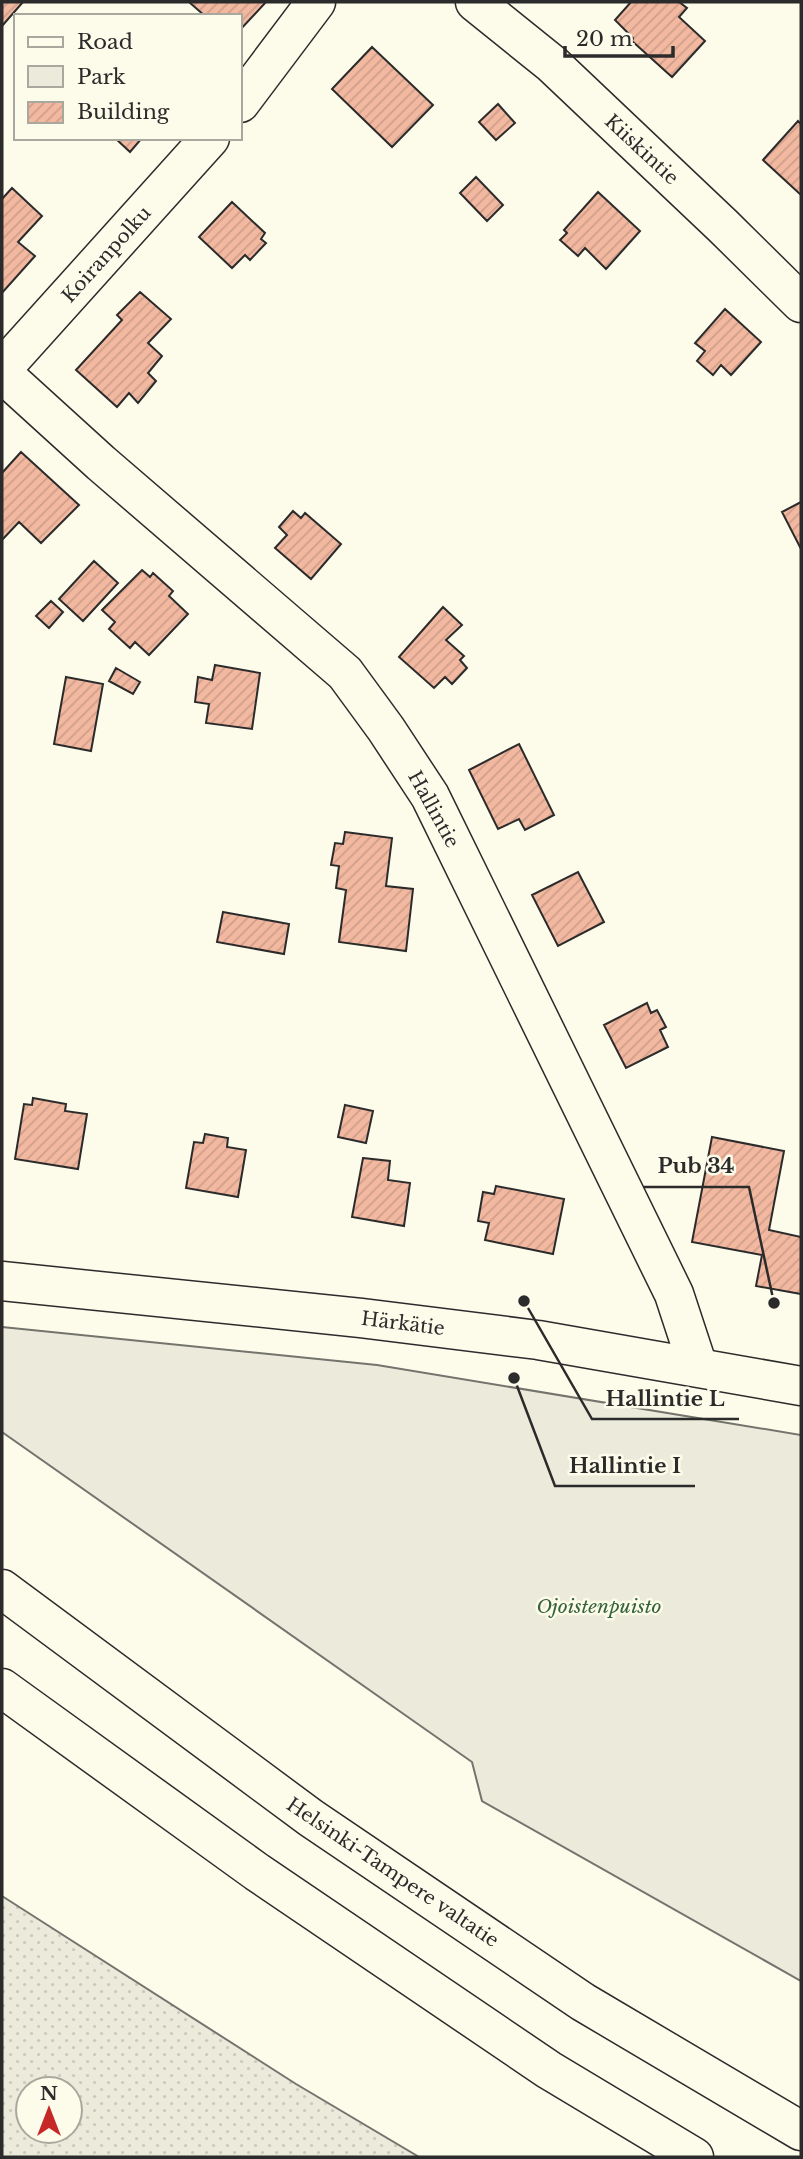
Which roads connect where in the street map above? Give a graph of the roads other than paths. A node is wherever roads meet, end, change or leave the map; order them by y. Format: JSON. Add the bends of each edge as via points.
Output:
{"nodes":[{"id":1,"x":316,"y":2,"type":"edge"},
{"id":2,"x":475,"y":2,"type":"edge"},
{"id":3,"x":242,"y":100,"type":"edge"},
{"id":4,"x":208,"y":140,"type":"edge"},
{"id":5,"x":801,"y":303,"type":"edge"},
{"id":6,"x":2,"y":371,"type":"edge"},
{"id":7,"x":2,"y":1281,"type":"edge"},
{"id":8,"x":698,"y":1367,"type":"junction"},
{"id":9,"x":801,"y":1386,"type":"edge"},
{"id":10,"x":2,"y":1589,"type":"edge"},
{"id":11,"x":2,"y":1688,"type":"edge"},
{"id":12,"x":801,"y":2131,"type":"edge"},
{"id":13,"x":694,"y":2157,"type":"edge"}],
"edges":[{"from":1,"to":3,"type":"main road"},
{"from":2,"to":5,"type":"main road","name":"Kiiskintie","via":[[552,64]]},
{"from":4,"to":6,"type":"main road","name":"Koiranpolku"},
{"from":6,"to":8,"type":"main road","name":"Hallintie","via":[[345,673],[386,729],[430,796],[662,1269]]},
{"from":7,"to":8,"type":"main road","name":"Härkätie","via":[[361,1318],[538,1340]]},
{"from":8,"to":9,"type":"main road","name":"Härkätie"},
{"from":10,"to":12,"type":"main road","name":"Helsinki-Tampere valtatie","via":[[323,1826],[583,2001]]},
{"from":11,"to":13,"type":"main road","via":[[291,1895],[549,2070]]}]}
